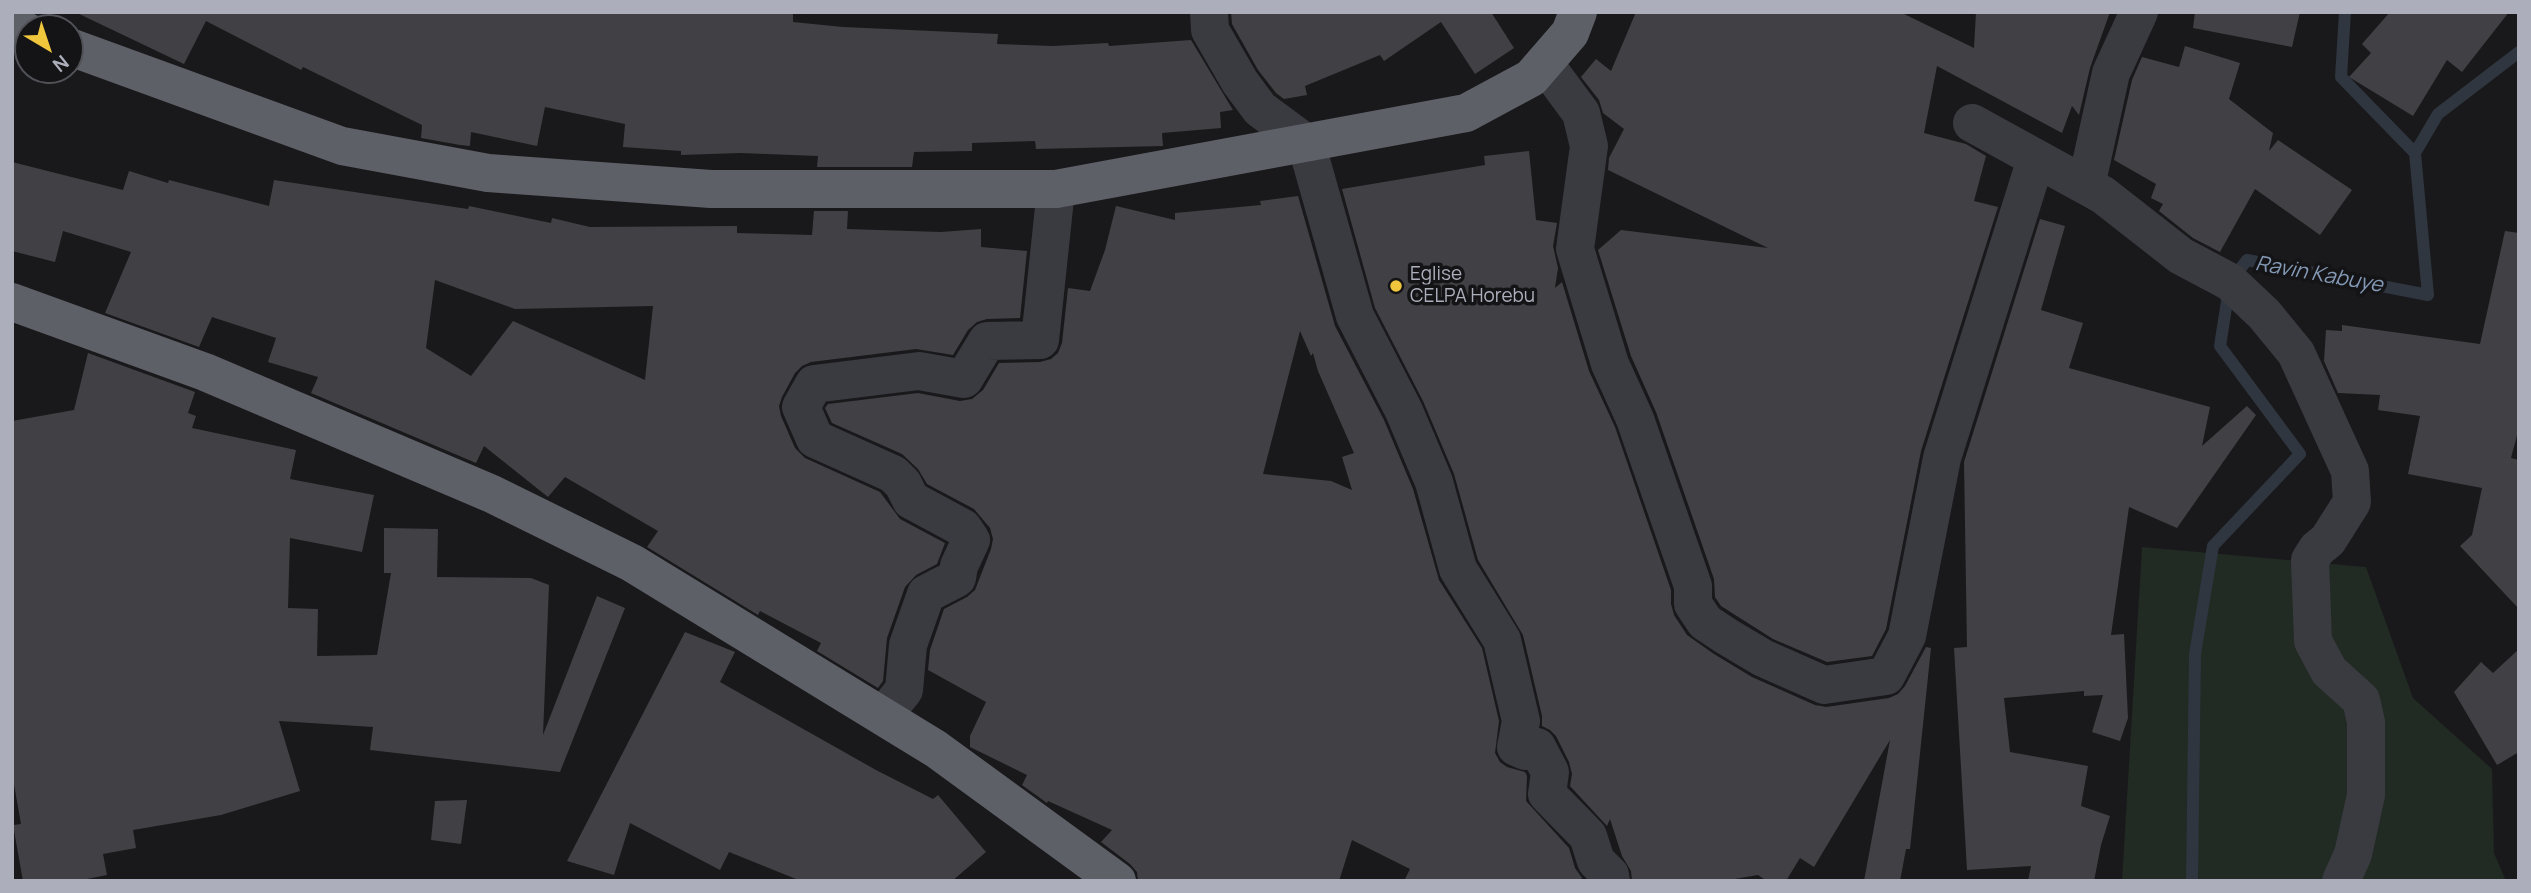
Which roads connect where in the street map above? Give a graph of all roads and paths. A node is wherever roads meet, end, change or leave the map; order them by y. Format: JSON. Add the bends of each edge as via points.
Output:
{"nodes":[{"id":1,"x":1209,"y":12,"type":"edge"},
{"id":2,"x":1578,"y":12,"type":"edge"},
{"id":3,"x":2139,"y":12,"type":"edge"},
{"id":4,"x":84,"y":52,"type":"edge"},
{"id":5,"x":1544,"y":63,"type":"junction"},
{"id":6,"x":1972,"y":123,"type":"dead end"},
{"id":7,"x":1306,"y":143,"type":"junction"},
{"id":8,"x":2036,"y":159,"type":"junction"},
{"id":9,"x":2086,"y":186,"type":"junction"},
{"id":10,"x":1056,"y":190,"type":"junction"},
{"id":11,"x":12,"y":302,"type":"edge"},
{"id":12,"x":883,"y":716,"type":"junction"},
{"id":13,"x":1117,"y":881,"type":"edge"},
{"id":14,"x":1611,"y":881,"type":"edge"},
{"id":15,"x":2341,"y":881,"type":"edge"}],
"edges":[{"from":1,"to":7,"type":"street","via":[[1210,30],[1240,82],[1260,109]]},
{"from":2,"to":5,"type":"highway","via":[[1570,33]]},
{"from":3,"to":9,"type":"street","via":[[2111,73]]},
{"from":4,"to":10,"type":"highway","via":[[342,146],[488,173],[711,189]]},
{"from":5,"to":7,"type":"highway","via":[[1531,78],[1466,113]]},
{"from":5,"to":8,"type":"street","via":[[1581,113],[1589,146],[1575,249],[1610,364],[1635,419],[1693,586],[1693,604],[1705,622],[1726,636],[1824,685],[1886,676],[1907,636],[1942,458]]},
{"from":6,"to":8,"type":"street"},
{"from":7,"to":10,"type":"highway"},
{"from":7,"to":14,"type":"street","via":[[1355,316],[1434,482],[1458,569],[1502,640],[1521,721],[1516,747],[1525,751],[1537,747],[1550,772],[1547,794],[1588,836],[1595,861]]},
{"from":8,"to":9,"type":"street"},
{"from":9,"to":15,"type":"street","via":[[2103,194],[2181,256],[2230,282],[2264,314],[2296,353],[2350,471],[2352,502],[2310,560],[2313,641],[2329,671],[2361,700],[2366,722],[2366,795],[2353,855]]},
{"from":10,"to":12,"type":"street","via":[[1040,340],[987,341],[964,379],[919,372],[814,384],[801,407],[815,439],[893,474],[911,500],[963,528],[971,540],[957,579],[926,594],[908,645],[904,690]]},
{"from":11,"to":12,"type":"highway","via":[[205,372],[492,494],[632,564]]},
{"from":12,"to":13,"type":"highway","via":[[936,748]]}]}
